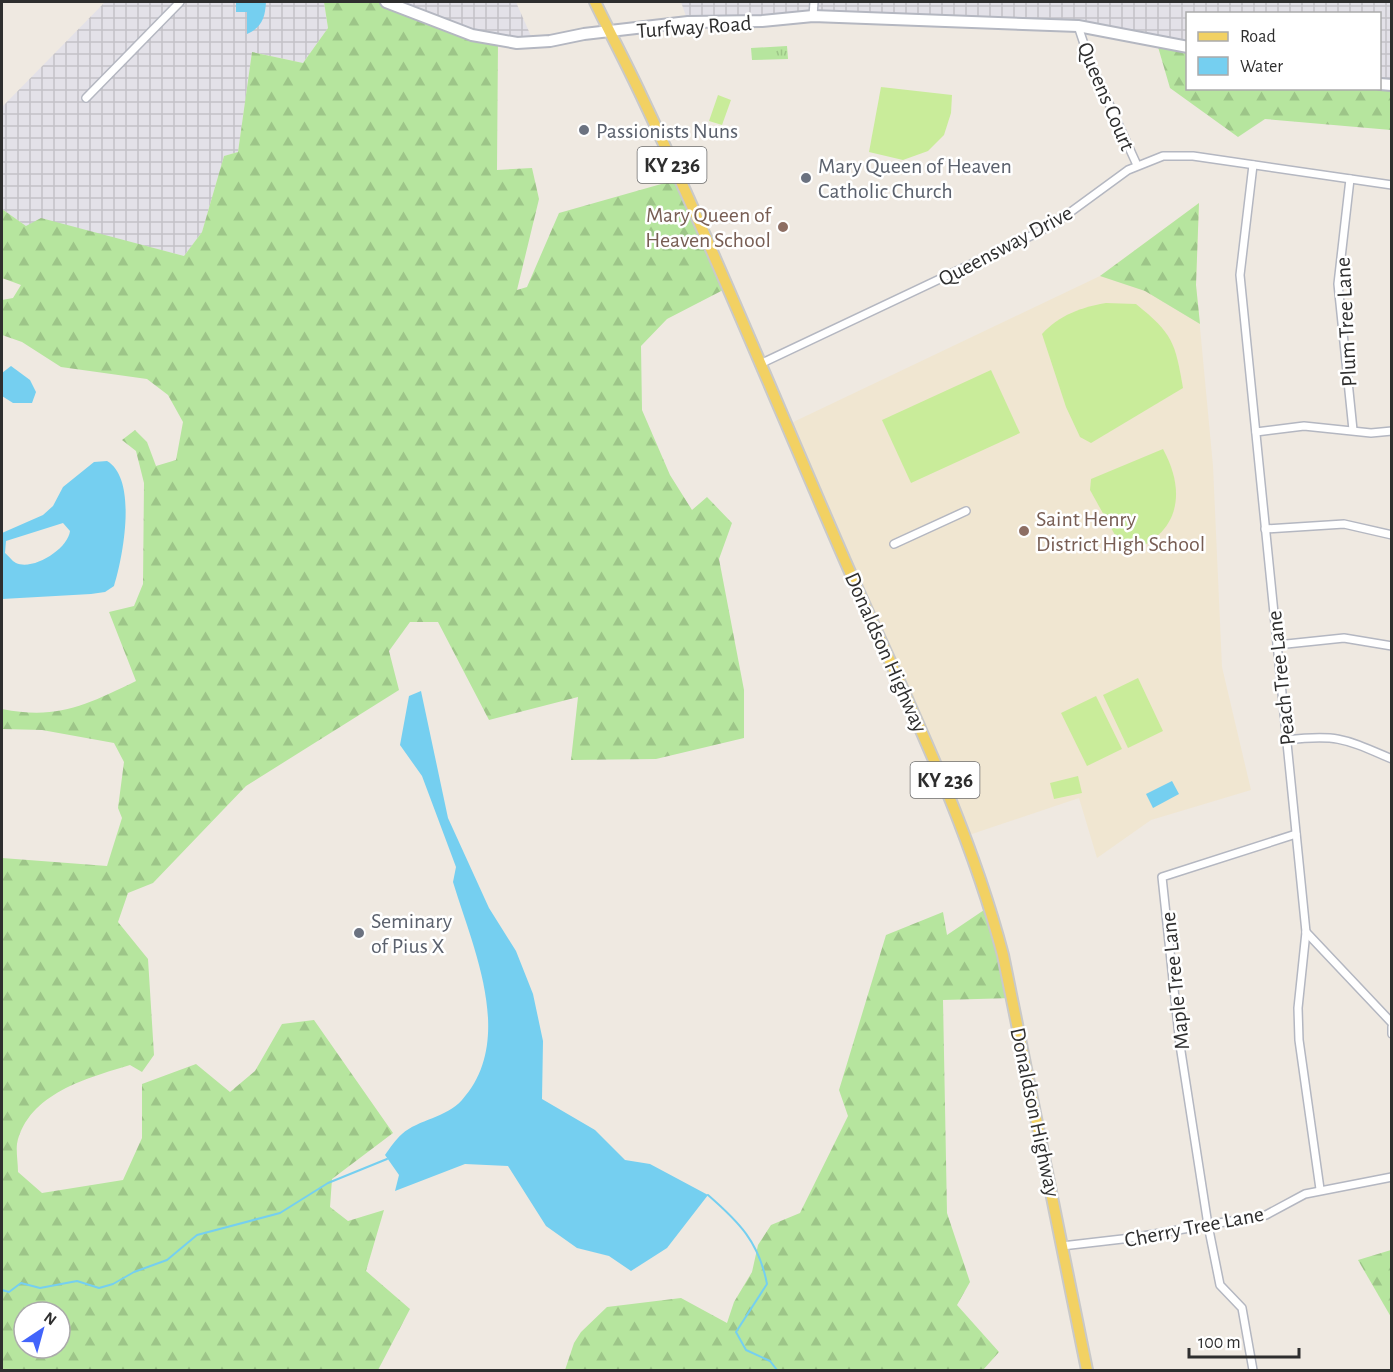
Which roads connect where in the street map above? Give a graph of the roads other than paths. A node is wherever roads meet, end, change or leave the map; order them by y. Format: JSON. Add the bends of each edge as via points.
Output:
{"nodes":[{"id":1,"x":180,"y":2,"type":"edge"},
{"id":2,"x":386,"y":2,"type":"edge"},
{"id":3,"x":595,"y":2,"type":"edge"},
{"id":4,"x":814,"y":2,"type":"edge"},
{"id":5,"x":813,"y":16,"type":"junction"},
{"id":6,"x":1078,"y":26,"type":"junction"},
{"id":7,"x":609,"y":32,"type":"junction"},
{"id":8,"x":1186,"y":47,"type":"edge"},
{"id":9,"x":86,"y":98,"type":"dead end"},
{"id":10,"x":1137,"y":165,"type":"junction"},
{"id":11,"x":1253,"y":165,"type":"junction"},
{"id":12,"x":1350,"y":179,"type":"junction"},
{"id":13,"x":1392,"y":185,"type":"edge"},
{"id":14,"x":760,"y":364,"type":"junction"},
{"id":15,"x":1353,"y":430,"type":"junction"},
{"id":16,"x":1392,"y":431,"type":"edge"},
{"id":17,"x":1256,"y":432,"type":"junction"},
{"id":18,"x":966,"y":511,"type":"dead end"},
{"id":19,"x":1265,"y":529,"type":"junction"},
{"id":20,"x":1392,"y":535,"type":"edge"},
{"id":21,"x":894,"y":544,"type":"dead end"},
{"id":22,"x":1277,"y":645,"type":"junction"},
{"id":23,"x":1392,"y":646,"type":"edge"},
{"id":24,"x":1287,"y":740,"type":"junction"},
{"id":25,"x":1392,"y":759,"type":"edge"},
{"id":26,"x":1296,"y":834,"type":"junction"},
{"id":27,"x":1306,"y":932,"type":"junction"},
{"id":28,"x":1392,"y":1023,"type":"edge"},
{"id":29,"x":1392,"y":1027,"type":"edge"},
{"id":30,"x":1392,"y":1034,"type":"edge"},
{"id":31,"x":1392,"y":1177,"type":"edge"},
{"id":32,"x":1320,"y":1189,"type":"junction"},
{"id":33,"x":1208,"y":1225,"type":"junction"},
{"id":34,"x":1062,"y":1246,"type":"junction"},
{"id":35,"x":1087,"y":1371,"type":"edge"},
{"id":36,"x":1253,"y":1371,"type":"edge"}],
"edges":[{"from":1,"to":9,"type":"street"},
{"from":2,"to":7,"type":"main road","name":"Turfway Road","via":[[448,27],[498,41],[534,43]]},
{"from":3,"to":7,"type":"main road","name":"Donaldson Highway","number":"KY 236"},
{"from":4,"to":5,"type":"street"},
{"from":5,"to":6,"type":"main road","name":"Turfway Road"},
{"from":5,"to":7,"type":"main road","name":"Turfway Road","via":[[688,22]]},
{"from":6,"to":8,"type":"main road","name":"Turfway Road"},
{"from":6,"to":10,"type":"street","name":"Queens Court","via":[[1090,62]]},
{"from":7,"to":14,"type":"main road","name":"Donaldson Highway","number":"KY 236","via":[[642,96]]},
{"from":10,"to":11,"type":"street","name":"Queensway Drive","via":[[1176,156]]},
{"from":10,"to":14,"type":"street","name":"Queensway Drive","via":[[1037,233]]},
{"from":11,"to":12,"type":"street","name":"Queensway Drive"},
{"from":11,"to":17,"type":"street","name":"Peach Tree Lane","via":[[1240,275]]},
{"from":12,"to":13,"type":"street","name":"Queensway Drive"},
{"from":12,"to":15,"type":"street","name":"Plum Tree Lane","via":[[1338,284]]},
{"from":14,"to":34,"type":"main road","name":"Donaldson Highway","number":"KY 236","via":[[943,777],[977,867],[1003,955]]},
{"from":15,"to":16,"type":"street"},
{"from":15,"to":17,"type":"street","via":[[1304,426]]},
{"from":17,"to":19,"type":"street","name":"Peach Tree Lane"},
{"from":18,"to":21,"type":"street"},
{"from":19,"to":20,"type":"street","via":[[1344,524]]},
{"from":19,"to":22,"type":"street","name":"Peach Tree Lane"},
{"from":22,"to":23,"type":"street","via":[[1344,638]]},
{"from":22,"to":24,"type":"street","name":"Peach Tree Lane"},
{"from":24,"to":25,"type":"street","via":[[1330,736]]},
{"from":24,"to":26,"type":"street","name":"Peach Tree Lane"},
{"from":26,"to":27,"type":"street","name":"Peach Tree Lane"},
{"from":26,"to":33,"type":"street","name":"Maple Tree Lane","via":[[1162,877],[1180,1045]]},
{"from":27,"to":28,"type":"street"},
{"from":27,"to":32,"type":"street","name":"Peach Tree Lane","via":[[1298,1008],[1299,1040]]},
{"from":29,"to":30,"type":"street"},
{"from":31,"to":32,"type":"street","name":"Cherry Tree Lane"},
{"from":32,"to":33,"type":"street","name":"Cherry Tree Lane","via":[[1266,1215]]},
{"from":33,"to":34,"type":"street","name":"Cherry Tree Lane"},
{"from":33,"to":36,"type":"street","via":[[1220,1285],[1242,1308]]},
{"from":34,"to":35,"type":"main road","name":"Donaldson Highway","number":"KY 236"}]}
